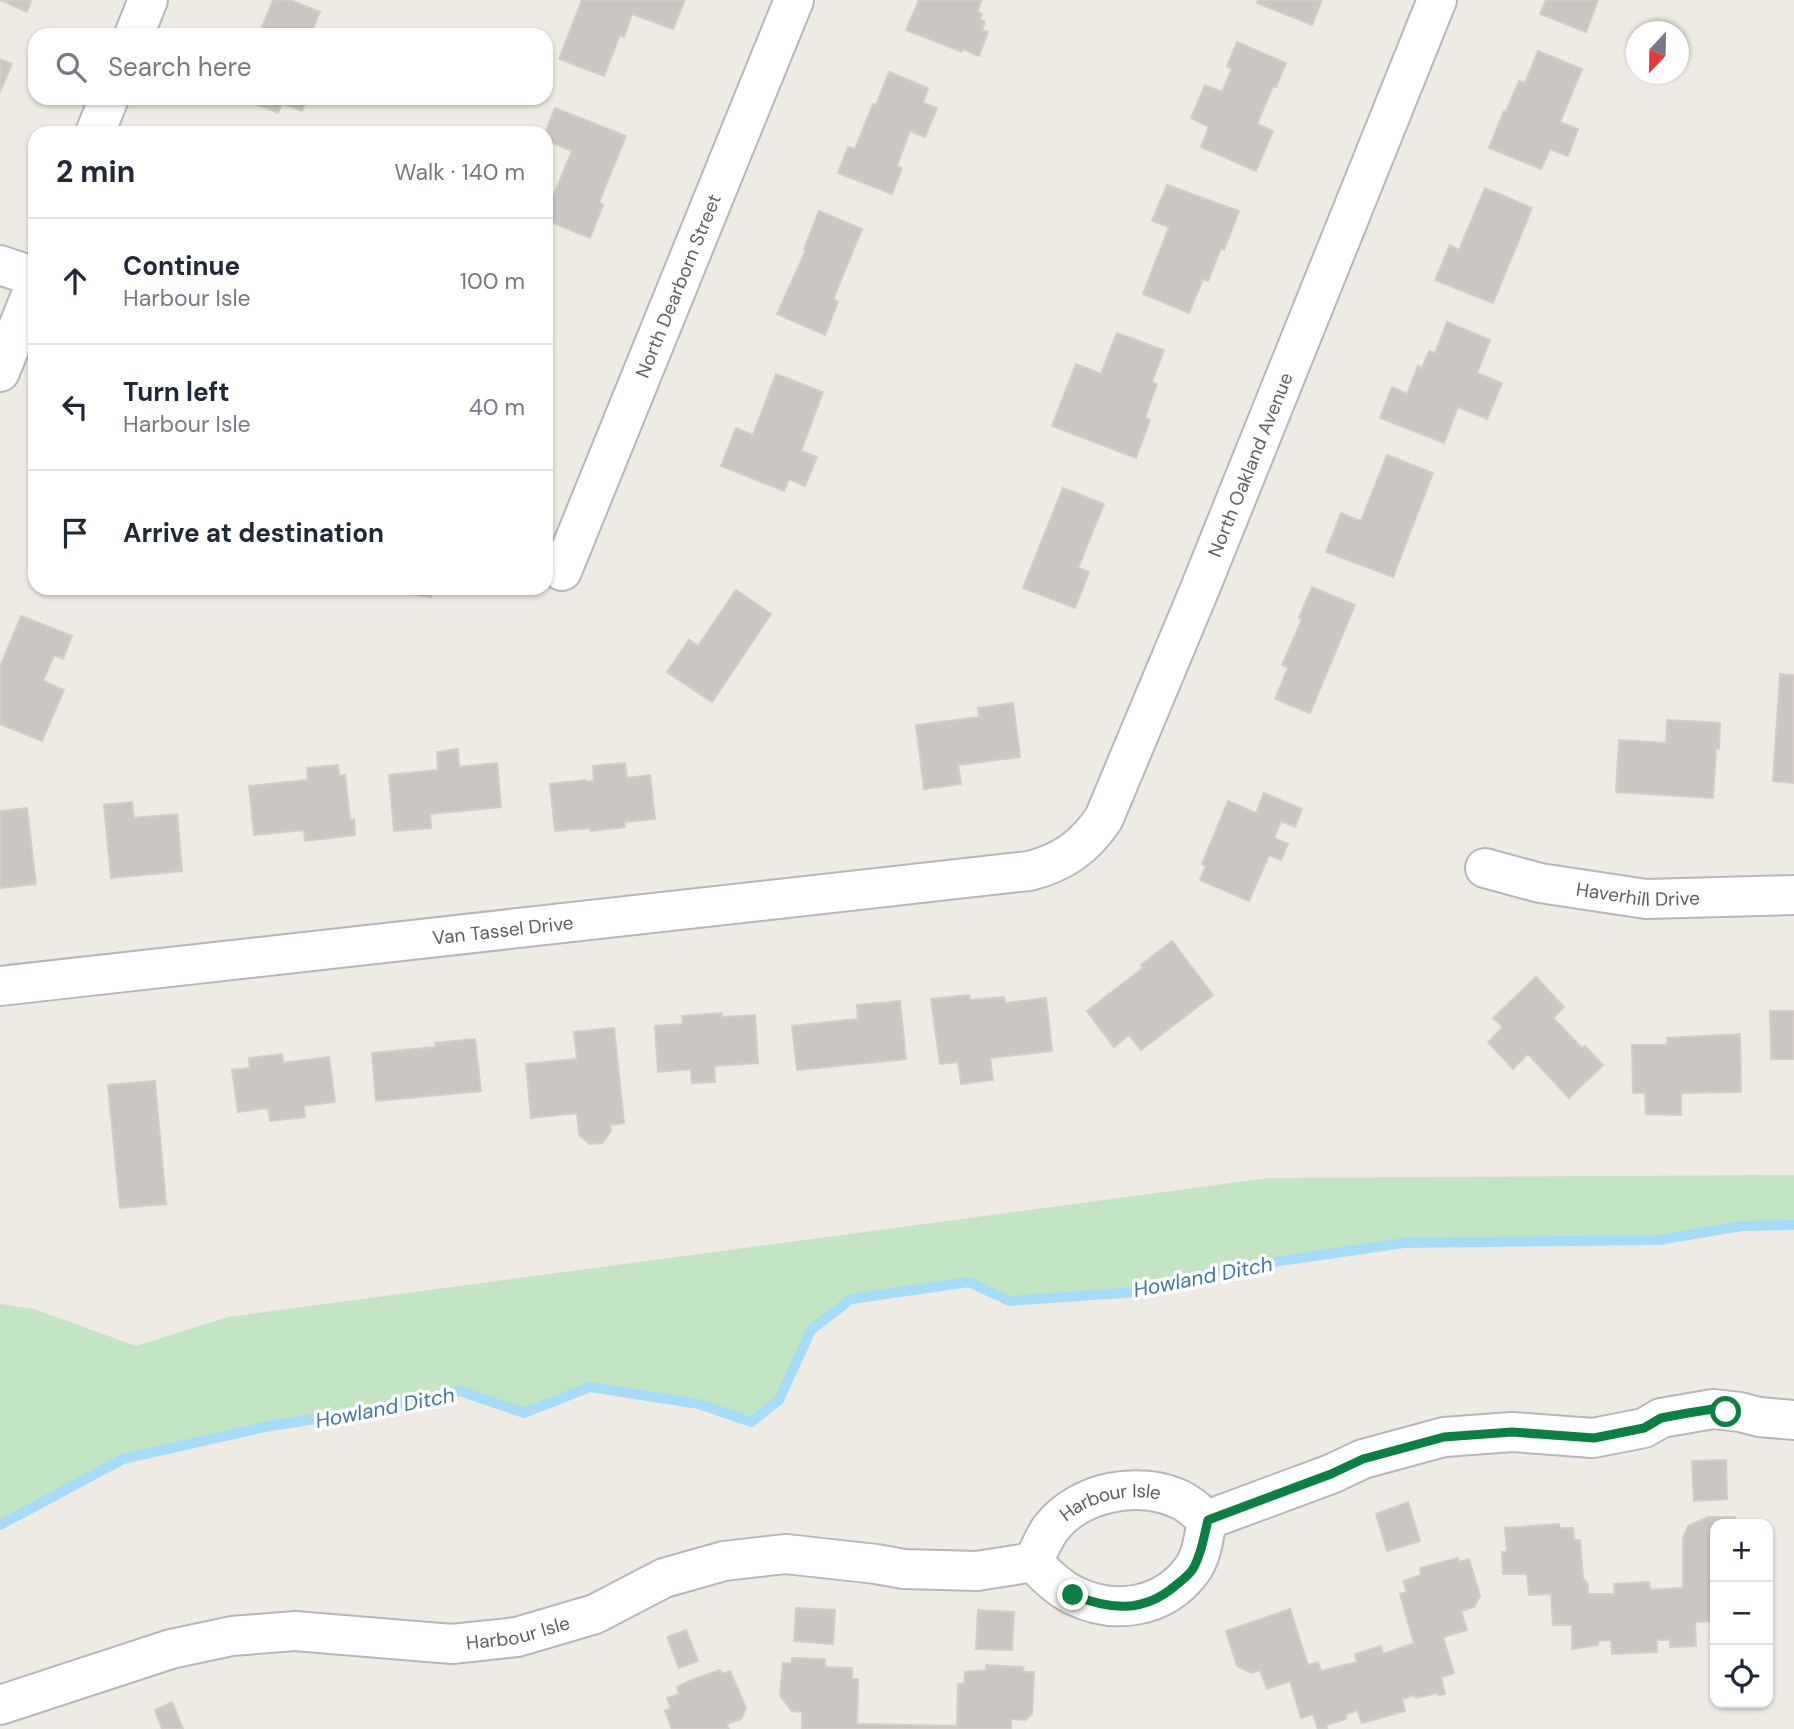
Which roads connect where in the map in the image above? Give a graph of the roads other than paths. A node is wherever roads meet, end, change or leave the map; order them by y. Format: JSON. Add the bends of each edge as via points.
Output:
{"nodes":[{"id":1,"x":148,"y":0,"type":"edge"},
{"id":2,"x":794,"y":0,"type":"edge"},
{"id":3,"x":1437,"y":0,"type":"edge"},
{"id":4,"x":137,"y":28,"type":"edge"},
{"id":5,"x":106,"y":105,"type":"edge"},
{"id":6,"x":98,"y":126,"type":"edge"},
{"id":7,"x":0,"y":265,"type":"edge"},
{"id":8,"x":28,"y":275,"type":"edge"},
{"id":9,"x":28,"y":302,"type":"edge"},
{"id":10,"x":0,"y":372,"type":"edge"},
{"id":11,"x":562,"y":571,"type":"dead end"},
{"id":12,"x":1485,"y":868,"type":"dead end"},
{"id":13,"x":1006,"y":873,"type":"joint"},
{"id":14,"x":1794,"y":895,"type":"edge"},
{"id":15,"x":0,"y":986,"type":"edge"},
{"id":16,"x":1794,"y":1420,"type":"edge"},
{"id":17,"x":1208,"y":1520,"type":"junction"},
{"id":18,"x":1033,"y":1562,"type":"junction"},
{"id":19,"x":0,"y":1705,"type":"edge"}],
"edges":[{"from":1,"to":4,"type":"street"},
{"from":2,"to":11,"type":"street","name":"North Dearborn Street"},
{"from":3,"to":13,"type":"street","name":"North Oakland Avenue","via":[[1104,818],[1085,844],[1060,861]]},
{"from":5,"to":6,"type":"street"},
{"from":7,"to":8,"type":"street"},
{"from":9,"to":10,"type":"street"},
{"from":12,"to":14,"type":"street","name":"Haverhill Drive","via":[[1540,883],[1646,899]]},
{"from":13,"to":15,"type":"street","name":"Van Tassel Drive"},
{"from":16,"to":17,"type":"street","via":[[1713,1409],[1661,1418],[1644,1428],[1594,1438],[1512,1432],[1444,1437],[1363,1459]]},
{"from":17,"to":18,"type":"street","name":"Harbour Isle","via":[[1181,1501],[1151,1491],[1089,1498],[1050,1529]]},
{"from":17,"to":18,"type":"street","via":[[1193,1569],[1155,1601],[1105,1606],[1073,1595]]},
{"from":18,"to":19,"type":"street","name":"Harbour Isle","via":[[977,1572],[904,1569],[786,1554],[724,1561],[664,1578],[595,1614],[517,1637],[452,1644],[295,1631],[232,1636],[171,1649]]}]}
